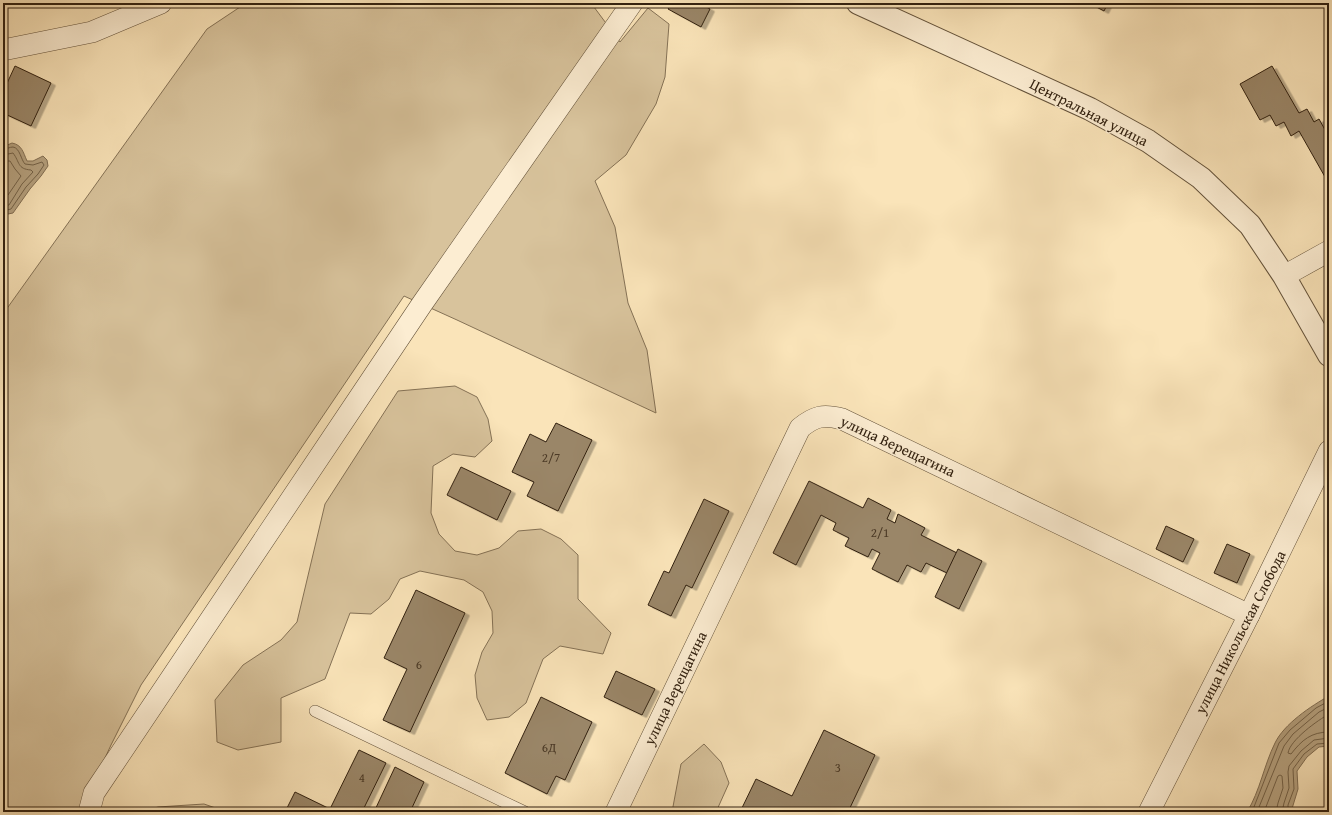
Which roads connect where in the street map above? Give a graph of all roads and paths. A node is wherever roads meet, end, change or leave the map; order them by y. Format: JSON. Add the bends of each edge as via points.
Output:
{"nodes":[{"id":1,"x":161,"y":3,"type":"edge"},
{"id":2,"x":632,"y":3,"type":"edge"},
{"id":3,"x":858,"y":3,"type":"edge"},
{"id":4,"x":3,"y":50,"type":"edge"},
{"id":5,"x":1329,"y":251,"type":"edge"},
{"id":6,"x":1284,"y":276,"type":"junction"},
{"id":7,"x":1329,"y":355,"type":"edge"},
{"id":8,"x":1329,"y":451,"type":"edge"},
{"id":9,"x":1248,"y":615,"type":"junction"},
{"id":10,"x":314,"y":711,"type":"dead end"},
{"id":11,"x":89,"y":812,"type":"edge"},
{"id":12,"x":525,"y":812,"type":"edge"},
{"id":13,"x":616,"y":812,"type":"edge"},
{"id":14,"x":1149,"y":812,"type":"edge"}],
"edges":[{"from":1,"to":4,"type":"street","via":[[92,32]]},
{"from":2,"to":11,"type":"street","via":[[422,304],[94,793]]},
{"from":3,"to":6,"type":"street","name":"Центральная улица","via":[[1090,109],[1148,141],[1201,178],[1250,225]]},
{"from":5,"to":6,"type":"street"},
{"from":6,"to":7,"type":"street","name":"Центральная улица"},
{"from":8,"to":9,"type":"street","name":"улица Никольская Слобода"},
{"from":9,"to":13,"type":"street","name":"улица Верещагина","via":[[842,419],[820,416],[800,428]]},
{"from":9,"to":14,"type":"street","name":"улица Никольская Слобода"},
{"from":10,"to":12,"type":"lane"}]}
